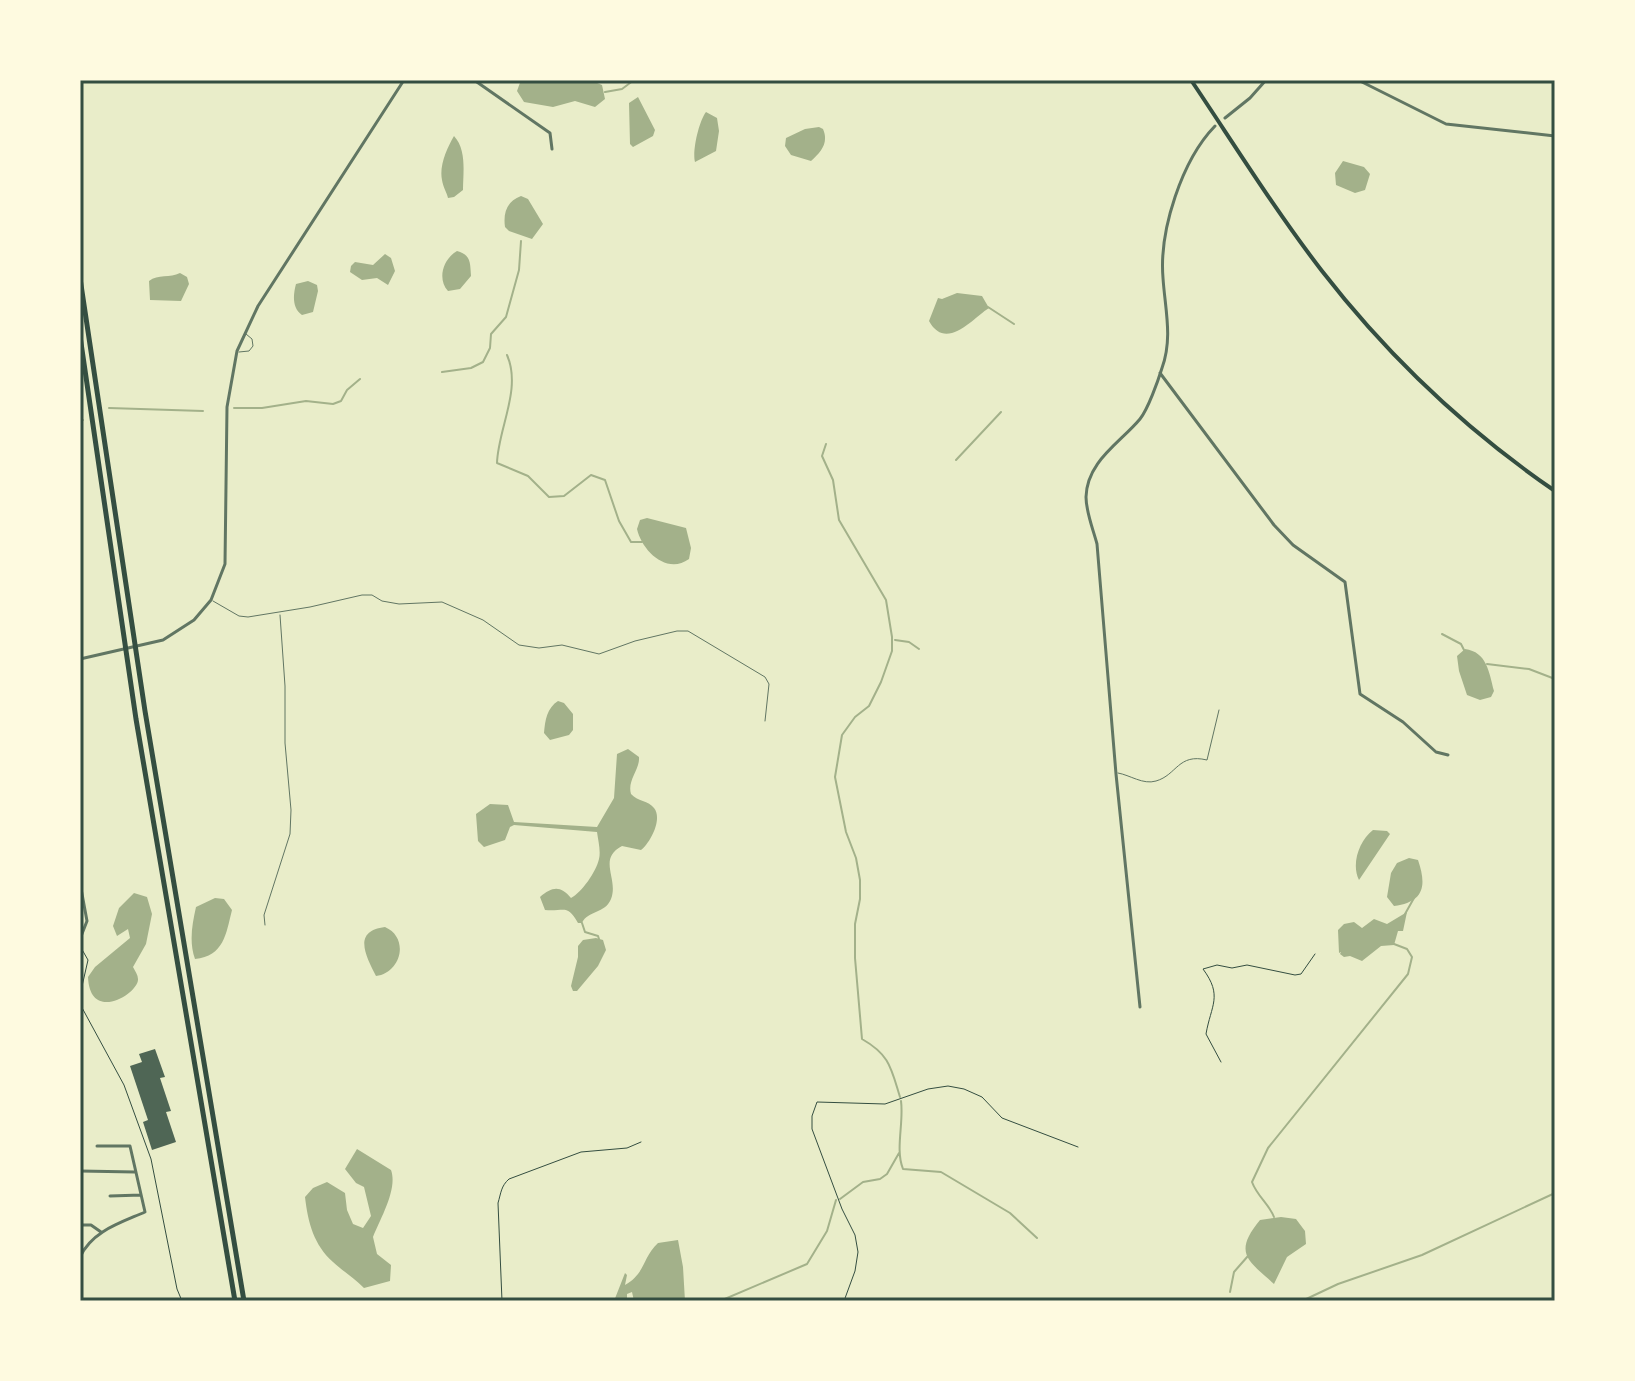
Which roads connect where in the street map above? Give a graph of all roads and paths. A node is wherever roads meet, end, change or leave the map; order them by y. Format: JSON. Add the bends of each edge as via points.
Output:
{"nodes":[{"id":1,"x":404,"y":80,"type":"edge"},
{"id":2,"x":474,"y":80,"type":"edge"},
{"id":3,"x":1191,"y":80,"type":"edge"},
{"id":4,"x":1266,"y":80,"type":"edge"},
{"id":5,"x":1358,"y":80,"type":"edge"},
{"id":6,"x":1225,"y":118,"type":"dead end"},
{"id":7,"x":1215,"y":126,"type":"dead end"},
{"id":8,"x":1555,"y":136,"type":"edge"},
{"id":9,"x":552,"y":149,"type":"dead end"},
{"id":10,"x":80,"y":278,"type":"edge"},
{"id":11,"x":244,"y":332,"type":"junction"},
{"id":12,"x":80,"y":336,"type":"edge"},
{"id":13,"x":237,"y":351,"type":"junction"},
{"id":14,"x":1160,"y":373,"type":"junction"},
{"id":15,"x":1555,"y":491,"type":"edge"},
{"id":16,"x":211,"y":600,"type":"junction"},
{"id":17,"x":279,"y":613,"type":"junction"},
{"id":18,"x":80,"y":659,"type":"edge"},
{"id":19,"x":1219,"y":710,"type":"dead end"},
{"id":20,"x":765,"y":721,"type":"dead end"},
{"id":21,"x":1448,"y":755,"type":"dead end"},
{"id":22,"x":1116,"y":774,"type":"junction"},
{"id":23,"x":80,"y":883,"type":"edge"},
{"id":24,"x":265,"y":925,"type":"dead end"},
{"id":25,"x":80,"y":939,"type":"edge"},
{"id":26,"x":80,"y":946,"type":"edge"},
{"id":27,"x":1315,"y":954,"type":"dead end"},
{"id":28,"x":80,"y":995,"type":"edge"},
{"id":29,"x":80,"y":1004,"type":"edge"},
{"id":30,"x":1140,"y":1007,"type":"dead end"},
{"id":31,"x":1221,"y":1062,"type":"dead end"},
{"id":32,"x":641,"y":1142,"type":"dead end"},
{"id":33,"x":97,"y":1146,"type":"dead end"},
{"id":34,"x":1078,"y":1147,"type":"dead end"},
{"id":35,"x":80,"y":1171,"type":"edge"},
{"id":36,"x":135,"y":1172,"type":"junction"},
{"id":37,"x":141,"y":1195,"type":"junction"},
{"id":38,"x":110,"y":1196,"type":"dead end"},
{"id":39,"x":80,"y":1225,"type":"edge"},
{"id":40,"x":101,"y":1232,"type":"junction"},
{"id":41,"x":80,"y":1257,"type":"edge"},
{"id":42,"x":182,"y":1301,"type":"edge"},
{"id":43,"x":235,"y":1301,"type":"edge"},
{"id":44,"x":244,"y":1301,"type":"edge"},
{"id":45,"x":502,"y":1301,"type":"edge"},
{"id":46,"x":844,"y":1301,"type":"edge"}],
"edges":[{"from":1,"to":11,"type":"street"},
{"from":2,"to":9,"type":"street","via":[[550,133]]},
{"from":3,"to":15,"type":"highway","via":[[1292,230],[1381,342],[1451,410]]},
{"from":4,"to":6,"type":"street"},
{"from":5,"to":8,"type":"street","via":[[1446,124]]},
{"from":7,"to":14,"type":"street","via":[[1185,171],[1164,247],[1168,339]]},
{"from":10,"to":44,"type":"highway","via":[[157,787]]},
{"from":11,"to":13,"type":"street"},
{"from":11,"to":13,"type":"lane","via":[[253,346]]},
{"from":12,"to":43,"type":"highway","via":[[136,719]]},
{"from":13,"to":16,"type":"street","via":[[227,407],[225,564]]},
{"from":14,"to":21,"type":"street","via":[[1274,525],[1345,582],[1360,694],[1436,752]]},
{"from":14,"to":22,"type":"street","via":[[1143,415],[1106,451],[1086,493],[1097,544]]},
{"from":16,"to":17,"type":"lane","via":[[239,616]]},
{"from":16,"to":18,"type":"street","via":[[184,629],[147,645]]},
{"from":17,"to":20,"type":"lane","via":[[362,595],[399,604],[442,602],[483,620],[519,645],[568,645],[599,654],[688,631],[765,677]]},
{"from":17,"to":24,"type":"lane","via":[[290,834]]},
{"from":19,"to":22,"type":"lane","via":[[1207,760],[1190,758],[1154,782]]},
{"from":22,"to":30,"type":"street"},
{"from":23,"to":25,"type":"street","via":[[87,921]]},
{"from":26,"to":28,"type":"path","via":[[88,960]]},
{"from":27,"to":31,"type":"path","via":[[1295,975],[1247,965],[1203,969],[1215,995],[1206,1034]]},
{"from":29,"to":42,"type":"path","via":[[124,1085],[151,1159]]},
{"from":32,"to":45,"type":"path","via":[[581,1152],[505,1183],[498,1203]]},
{"from":33,"to":36,"type":"street","via":[[130,1146]]},
{"from":34,"to":46,"type":"path","via":[[1002,1118],[982,1097],[948,1086],[885,1104],[817,1102],[812,1129],[858,1252]]},
{"from":35,"to":36,"type":"street"},
{"from":36,"to":37,"type":"street"},
{"from":37,"to":38,"type":"street"},
{"from":37,"to":40,"type":"street","via":[[145,1212]]},
{"from":39,"to":40,"type":"street"},
{"from":40,"to":41,"type":"street"}]}
